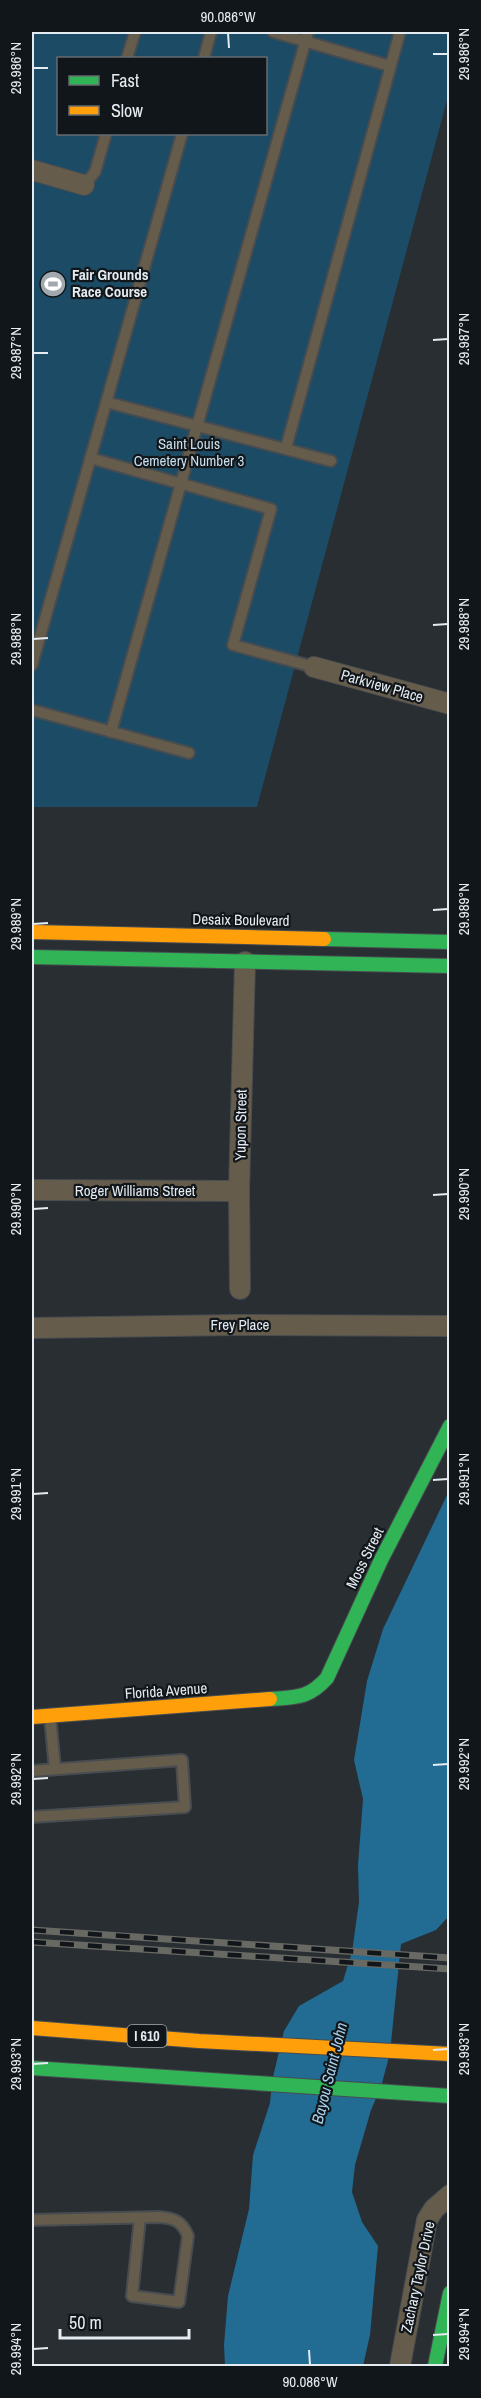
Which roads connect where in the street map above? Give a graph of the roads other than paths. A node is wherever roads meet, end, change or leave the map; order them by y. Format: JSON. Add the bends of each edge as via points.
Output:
{"nodes":[{"id":1,"x":135,"y":32,"type":"edge"},
{"id":2,"x":211,"y":32,"type":"edge"},
{"id":3,"x":273,"y":32,"type":"edge"},
{"id":4,"x":400,"y":32,"type":"edge"},
{"id":5,"x":307,"y":36,"type":"edge"},
{"id":6,"x":127,"y":57,"type":"edge"},
{"id":7,"x":204,"y":57,"type":"edge"},
{"id":8,"x":390,"y":66,"type":"junction"},
{"id":9,"x":106,"y":135,"type":"edge"},
{"id":10,"x":182,"y":135,"type":"edge"},
{"id":11,"x":32,"y":170,"type":"edge"},
{"id":12,"x":84,"y":185,"type":"joint"},
{"id":13,"x":106,"y":402,"type":"junction"},
{"id":14,"x":197,"y":425,"type":"junction"},
{"id":15,"x":286,"y":448,"type":"junction"},
{"id":16,"x":90,"y":458,"type":"junction"},
{"id":17,"x":331,"y":461,"type":"dead end"},
{"id":18,"x":181,"y":483,"type":"junction"},
{"id":19,"x":32,"y":665,"type":"edge"},
{"id":20,"x":314,"y":667,"type":"joint"},
{"id":21,"x":450,"y":705,"type":"edge"},
{"id":22,"x":32,"y":710,"type":"edge"},
{"id":23,"x":111,"y":732,"type":"junction"},
{"id":24,"x":189,"y":753,"type":"dead end"},
{"id":25,"x":32,"y":932,"type":"edge"},
{"id":26,"x":246,"y":937,"type":"junction"},
{"id":27,"x":450,"y":942,"type":"edge"},
{"id":28,"x":32,"y":957,"type":"edge"},
{"id":29,"x":245,"y":962,"type":"junction"},
{"id":30,"x":450,"y":966,"type":"edge"},
{"id":31,"x":32,"y":1190,"type":"edge"},
{"id":32,"x":239,"y":1191,"type":"junction"},
{"id":33,"x":240,"y":1289,"type":"dead end"},
{"id":34,"x":450,"y":1326,"type":"edge"},
{"id":35,"x":32,"y":1328,"type":"edge"},
{"id":36,"x":450,"y":1426,"type":"edge"},
{"id":37,"x":303,"y":1697,"type":"joint"},
{"id":38,"x":50,"y":1716,"type":"junction"},
{"id":39,"x":32,"y":1718,"type":"edge"},
{"id":40,"x":55,"y":1769,"type":"junction"},
{"id":41,"x":32,"y":1771,"type":"edge"},
{"id":42,"x":32,"y":1817,"type":"edge"},
{"id":43,"x":32,"y":2028,"type":"edge"},
{"id":44,"x":450,"y":2054,"type":"edge"},
{"id":45,"x":32,"y":2068,"type":"edge"},
{"id":46,"x":450,"y":2096,"type":"edge"},
{"id":47,"x":450,"y":2195,"type":"edge"},
{"id":48,"x":140,"y":2218,"type":"junction"},
{"id":49,"x":32,"y":2220,"type":"edge"},
{"id":50,"x":450,"y":2293,"type":"edge"},
{"id":51,"x":400,"y":2367,"type":"edge"},
{"id":52,"x":435,"y":2367,"type":"edge"}],
"edges":[{"from":1,"to":6,"type":"lane"},
{"from":2,"to":7,"type":"lane"},
{"from":3,"to":5,"type":"lane"},
{"from":4,"to":8,"type":"lane"},
{"from":5,"to":8,"type":"lane"},
{"from":5,"to":14,"type":"lane"},
{"from":8,"to":15,"type":"lane"},
{"from":9,"to":12,"type":"lane","via":[[95,172]]},
{"from":10,"to":13,"type":"lane"},
{"from":11,"to":12,"type":"street"},
{"from":13,"to":14,"type":"lane"},
{"from":13,"to":16,"type":"lane"},
{"from":14,"to":15,"type":"lane"},
{"from":14,"to":18,"type":"lane"},
{"from":15,"to":17,"type":"lane"},
{"from":16,"to":18,"type":"lane"},
{"from":16,"to":19,"type":"lane"},
{"from":18,"to":20,"type":"lane","via":[[271,508],[233,645]]},
{"from":18,"to":23,"type":"lane"},
{"from":20,"to":21,"type":"street","name":"Parkview Place"},
{"from":22,"to":23,"type":"lane"},
{"from":23,"to":24,"type":"lane"},
{"from":25,"to":26,"type":"main road","name":"Desaix Boulevard"},
{"from":26,"to":27,"type":"main road","name":"Desaix Boulevard"},
{"from":26,"to":29,"type":"main road"},
{"from":28,"to":29,"type":"main road"},
{"from":29,"to":30,"type":"main road"},
{"from":29,"to":32,"type":"street","name":"Yupon Street"},
{"from":31,"to":32,"type":"street","name":"Roger Williams Street"},
{"from":32,"to":33,"type":"street","name":"Yupon Street"},
{"from":34,"to":35,"type":"street","name":"Frey Place"},
{"from":36,"to":37,"type":"main road","name":"Moss Street","via":[[381,1560],[327,1678]]},
{"from":37,"to":38,"type":"main road","name":"Florida Avenue"},
{"from":38,"to":39,"type":"main road","name":"Florida Avenue"},
{"from":38,"to":40,"type":"lane"},
{"from":40,"to":41,"type":"lane"},
{"from":40,"to":42,"type":"lane","via":[[182,1760],[186,1807]]},
{"from":43,"to":44,"type":"main road","number":"I 610"},
{"from":45,"to":46,"type":"main road"},
{"from":47,"to":51,"type":"street","name":"Zachary Taylor Drive","via":[[427,2220]]},
{"from":48,"to":48,"type":"lane","via":[[174,2218],[185,2227],[188,2236],[179,2302],[132,2296]]},
{"from":48,"to":49,"type":"lane"},
{"from":50,"to":52,"type":"main road"}]}
